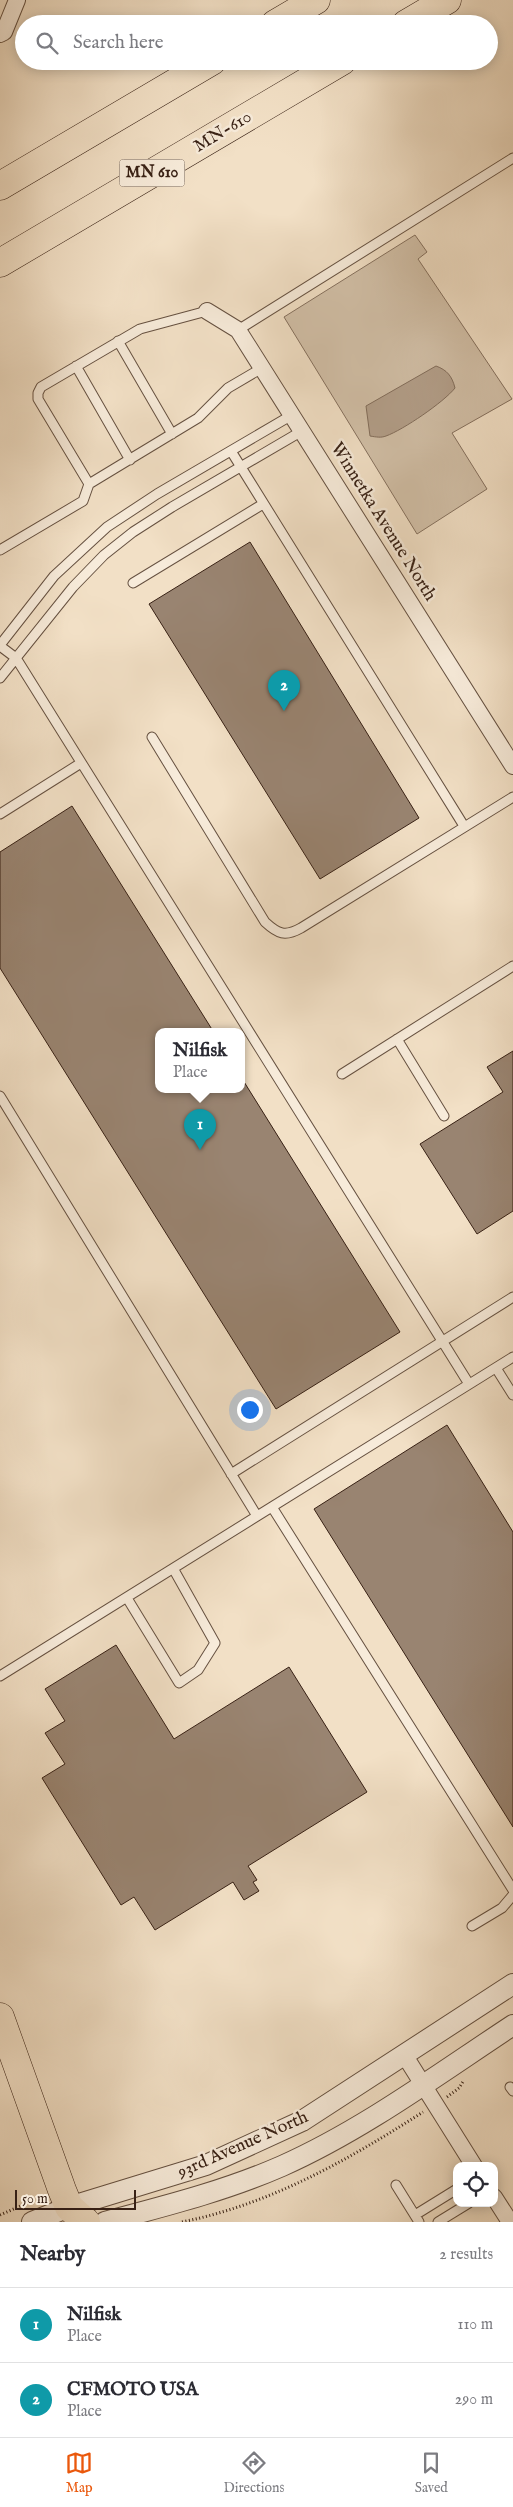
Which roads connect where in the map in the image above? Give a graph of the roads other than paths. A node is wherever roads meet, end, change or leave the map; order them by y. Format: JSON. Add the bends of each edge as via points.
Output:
{"nodes":[{"id":1,"x":17,"y":0,"type":"edge"},
{"id":2,"x":316,"y":0,"type":"edge"},
{"id":3,"x":447,"y":0,"type":"edge"},
{"id":4,"x":290,"y":15,"type":"edge"},
{"id":5,"x":421,"y":15,"type":"edge"},
{"id":6,"x":0,"y":34,"type":"edge"},
{"id":7,"x":197,"y":70,"type":"edge"},
{"id":8,"x":327,"y":70,"type":"edge"},
{"id":9,"x":305,"y":83,"type":"junction"},
{"id":10,"x":513,"y":158,"type":"edge"},
{"id":11,"x":0,"y":186,"type":"edge"},
{"id":12,"x":0,"y":263,"type":"edge"},
{"id":13,"x":0,"y":283,"type":"edge"},
{"id":14,"x":207,"y":311,"type":"joint"},
{"id":15,"x":238,"y":330,"type":"junction"},
{"id":16,"x":118,"y":341,"type":"junction"},
{"id":17,"x":76,"y":366,"type":"junction"},
{"id":18,"x":262,"y":368,"type":"junction"},
{"id":19,"x":292,"y":415,"type":"junction"},
{"id":20,"x":302,"y":431,"type":"junction"},
{"id":21,"x":172,"y":434,"type":"junction"},
{"id":22,"x":231,"y":451,"type":"junction"},
{"id":23,"x":130,"y":460,"type":"junction"},
{"id":24,"x":240,"y":467,"type":"junction"},
{"id":25,"x":89,"y":484,"type":"junction"},
{"id":26,"x":263,"y":504,"type":"junction"},
{"id":27,"x":0,"y":550,"type":"edge"},
{"id":28,"x":133,"y":584,"type":"dead end"},
{"id":29,"x":0,"y":645,"type":"edge"},
{"id":30,"x":16,"y":658,"type":"junction"},
{"id":31,"x":0,"y":678,"type":"edge"},
{"id":32,"x":152,"y":737,"type":"dead end"},
{"id":33,"x":81,"y":763,"type":"junction"},
{"id":34,"x":513,"y":766,"type":"edge"},
{"id":35,"x":513,"y":797,"type":"edge"},
{"id":36,"x":0,"y":814,"type":"edge"},
{"id":37,"x":464,"y":826,"type":"junction"},
{"id":38,"x":513,"y":966,"type":"edge"},
{"id":39,"x":397,"y":1039,"type":"junction"},
{"id":40,"x":342,"y":1074,"type":"dead end"},
{"id":41,"x":0,"y":1096,"type":"edge"},
{"id":42,"x":444,"y":1116,"type":"dead end"},
{"id":43,"x":513,"y":1297,"type":"edge"},
{"id":44,"x":442,"y":1342,"type":"junction"},
{"id":45,"x":513,"y":1357,"type":"edge"},
{"id":46,"x":496,"y":1368,"type":"junction"},
{"id":47,"x":469,"y":1384,"type":"junction"},
{"id":48,"x":513,"y":1395,"type":"edge"},
{"id":49,"x":231,"y":1474,"type":"junction"},
{"id":50,"x":272,"y":1507,"type":"junction"},
{"id":51,"x":257,"y":1516,"type":"junction"},
{"id":52,"x":174,"y":1570,"type":"junction"},
{"id":53,"x":127,"y":1598,"type":"junction"},
{"id":54,"x":0,"y":1676,"type":"edge"},
{"id":55,"x":513,"y":1890,"type":"edge"},
{"id":56,"x":513,"y":1895,"type":"edge"},
{"id":57,"x":472,"y":1926,"type":"dead end"},
{"id":58,"x":513,"y":1984,"type":"edge"},
{"id":59,"x":0,"y":2017,"type":"edge"},
{"id":60,"x":513,"y":2025,"type":"edge"},
{"id":61,"x":405,"y":2056,"type":"junction"},
{"id":62,"x":423,"y":2084,"type":"junction"},
{"id":63,"x":472,"y":2162,"type":"edge"},
{"id":64,"x":396,"y":2185,"type":"dead end"},
{"id":65,"x":453,"y":2192,"type":"edge"},
{"id":66,"x":498,"y":2203,"type":"edge"},
{"id":67,"x":462,"y":2207,"type":"edge"},
{"id":68,"x":78,"y":2214,"type":"edge"},
{"id":69,"x":417,"y":2219,"type":"edge"},
{"id":70,"x":32,"y":2222,"type":"edge"},
{"id":71,"x":105,"y":2222,"type":"edge"},
{"id":72,"x":438,"y":2222,"type":"edge"},
{"id":73,"x":510,"y":2222,"type":"edge"}],
"edges":[{"from":1,"to":6,"type":"street","via":[[4,32]]},
{"from":2,"to":4,"type":"highway"},
{"from":3,"to":5,"type":"highway"},
{"from":7,"to":11,"type":"highway"},
{"from":8,"to":9,"type":"highway","name":"MN-610","number":"MN 610"},
{"from":9,"to":12,"type":"highway","name":"MN-610","number":"MN 610"},
{"from":9,"to":13,"type":"highway"},
{"from":10,"to":15,"type":"lane"},
{"from":14,"to":15,"type":"street","name":"Winnetka Avenue North"},
{"from":14,"to":16,"type":"lane","via":[[152,324]]},
{"from":15,"to":18,"type":"street","name":"Winnetka Avenue North"},
{"from":16,"to":17,"type":"lane"},
{"from":16,"to":21,"type":"lane"},
{"from":17,"to":23,"type":"lane"},
{"from":17,"to":25,"type":"lane","via":[[41,387],[38,399]]},
{"from":18,"to":19,"type":"street","name":"Winnetka Avenue North"},
{"from":18,"to":21,"type":"lane","via":[[228,388],[198,418]]},
{"from":19,"to":20,"type":"street","name":"Winnetka Avenue North"},
{"from":19,"to":22,"type":"lane"},
{"from":20,"to":24,"type":"lane"},
{"from":20,"to":34,"type":"street","name":"Winnetka Avenue North"},
{"from":21,"to":23,"type":"lane"},
{"from":22,"to":24,"type":"lane"},
{"from":22,"to":29,"type":"lane","via":[[106,527],[54,576]]},
{"from":23,"to":25,"type":"lane"},
{"from":24,"to":26,"type":"lane"},
{"from":24,"to":30,"type":"lane","via":[[141,527],[104,555],[73,587]]},
{"from":25,"to":27,"type":"lane","via":[[83,502]]},
{"from":26,"to":28,"type":"lane"},
{"from":26,"to":37,"type":"lane"},
{"from":29,"to":30,"type":"lane"},
{"from":30,"to":31,"type":"lane"},
{"from":30,"to":33,"type":"lane"},
{"from":32,"to":37,"type":"lane","via":[[265,922],[277,933],[291,934]]},
{"from":33,"to":36,"type":"lane"},
{"from":33,"to":44,"type":"lane"},
{"from":35,"to":37,"type":"lane"},
{"from":38,"to":39,"type":"lane"},
{"from":39,"to":40,"type":"lane"},
{"from":39,"to":42,"type":"lane"},
{"from":41,"to":49,"type":"lane"},
{"from":43,"to":44,"type":"lane"},
{"from":44,"to":47,"type":"lane"},
{"from":44,"to":49,"type":"lane"},
{"from":45,"to":46,"type":"lane"},
{"from":46,"to":47,"type":"lane"},
{"from":46,"to":48,"type":"lane"},
{"from":47,"to":50,"type":"lane"},
{"from":49,"to":51,"type":"lane"},
{"from":50,"to":51,"type":"lane"},
{"from":50,"to":55,"type":"lane"},
{"from":51,"to":52,"type":"lane"},
{"from":52,"to":53,"type":"lane"},
{"from":52,"to":53,"type":"lane","via":[[215,1643],[198,1670],[178,1683]]},
{"from":53,"to":54,"type":"lane"},
{"from":56,"to":57,"type":"lane","via":[[502,1908]]},
{"from":58,"to":61,"type":"street","name":"93rd Avenue North"},
{"from":59,"to":68,"type":"highway"},
{"from":60,"to":62,"type":"street","name":"93rd Avenue North"},
{"from":61,"to":62,"type":"street"},
{"from":61,"to":68,"type":"street","name":"93rd Avenue North","via":[[302,2121],[259,2142]]},
{"from":62,"to":63,"type":"street"},
{"from":62,"to":71,"type":"street","name":"93rd Avenue North","via":[[351,2129],[284,2165],[215,2192]]},
{"from":64,"to":69,"type":"lane"},
{"from":65,"to":69,"type":"lane"},
{"from":66,"to":73,"type":"street"},
{"from":67,"to":72,"type":"lane"},
{"from":68,"to":70,"type":"street","name":"93rd Avenue North"}]}
